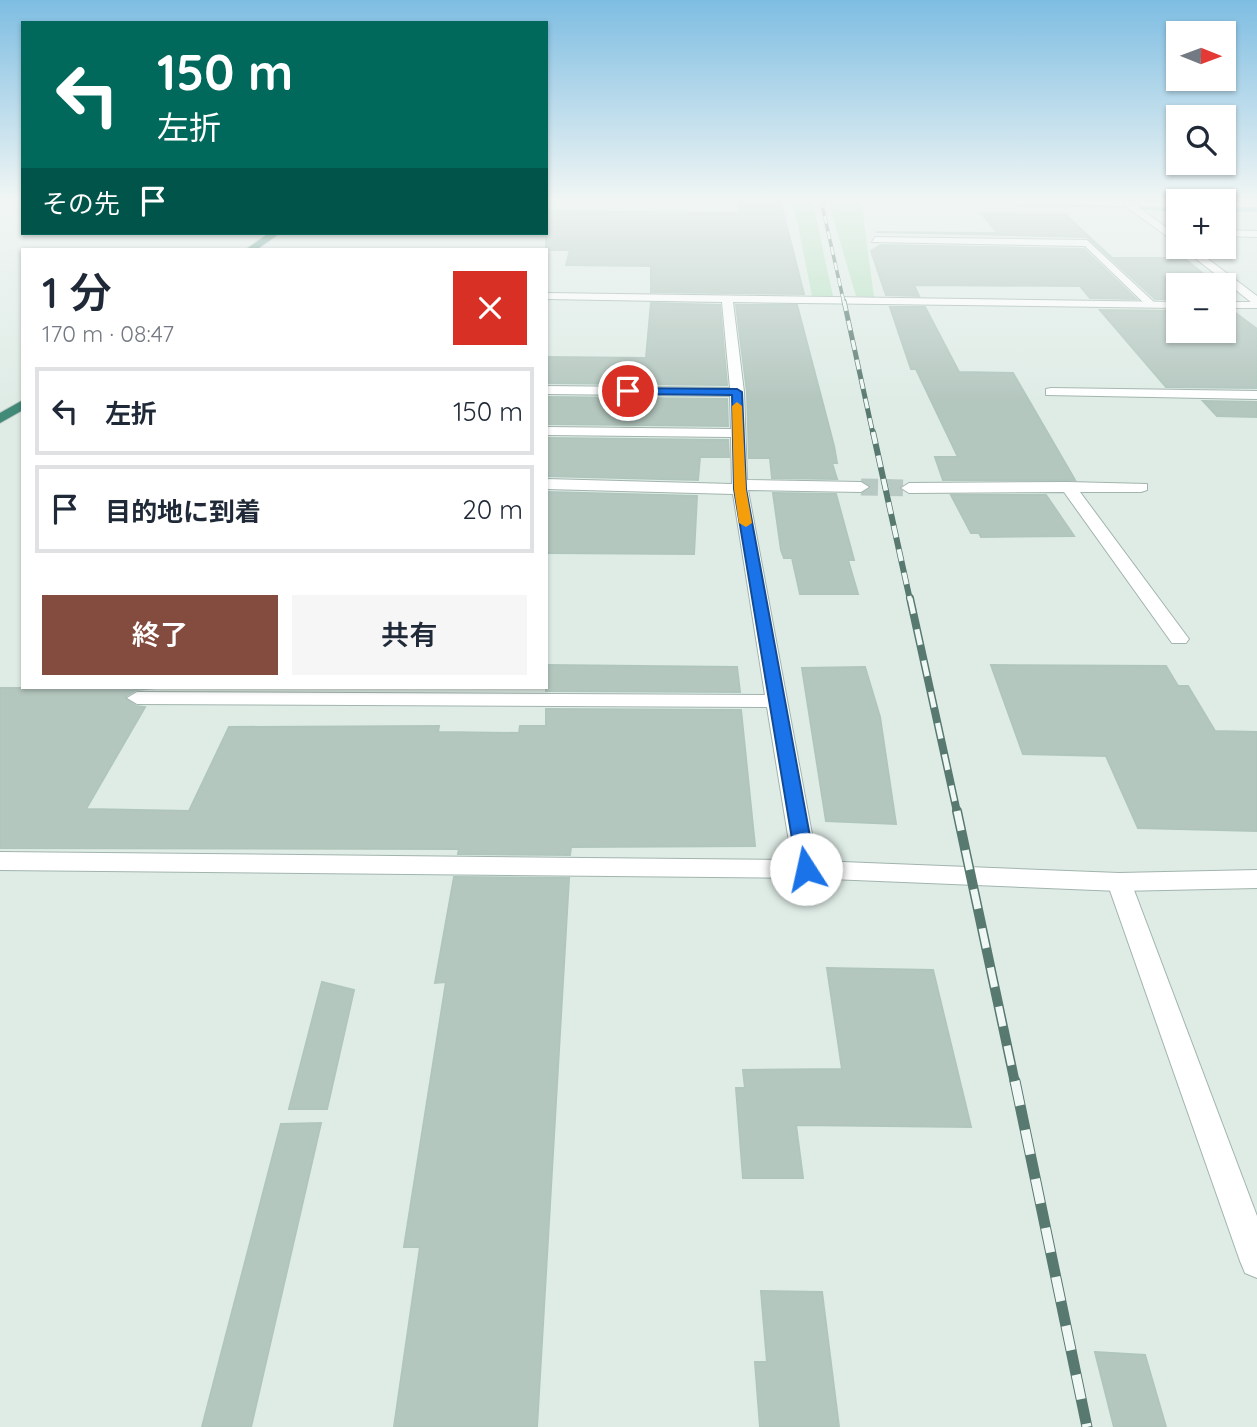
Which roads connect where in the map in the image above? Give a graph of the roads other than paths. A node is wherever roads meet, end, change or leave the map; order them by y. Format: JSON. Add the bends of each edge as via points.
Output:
{"nodes":[{"id":1,"x":1112,"y":267,"type":"edge"},
{"id":2,"x":1211,"y":267,"type":"edge"},
{"id":3,"x":548,"y":296,"type":"edge"},
{"id":4,"x":727,"y":299,"type":"junction"},
{"id":5,"x":1257,"y":303,"type":"edge"},
{"id":6,"x":1151,"y":304,"type":"junction"},
{"id":7,"x":1166,"y":304,"type":"edge"},
{"id":8,"x":1236,"y":304,"type":"edge"},
{"id":9,"x":548,"y":390,"type":"edge"},
{"id":10,"x":737,"y":392,"type":"junction"},
{"id":11,"x":1051,"y":392,"type":"dead end"},
{"id":12,"x":1257,"y":395,"type":"edge"},
{"id":13,"x":21,"y":405,"type":"edge"},
{"id":14,"x":0,"y":419,"type":"edge"},
{"id":15,"x":548,"y":431,"type":"edge"},
{"id":16,"x":738,"y":433,"type":"junction"},
{"id":17,"x":548,"y":484,"type":"edge"},
{"id":18,"x":740,"y":487,"type":"junction"},
{"id":19,"x":861,"y":487,"type":"tunnel mouth"},
{"id":20,"x":1068,"y":487,"type":"junction"},
{"id":21,"x":1141,"y":487,"type":"dead end"},
{"id":22,"x":909,"y":488,"type":"tunnel mouth"},
{"id":23,"x":1180,"y":639,"type":"dead end"},
{"id":24,"x":136,"y":698,"type":"dead end"},
{"id":25,"x":777,"y":701,"type":"junction"},
{"id":26,"x":0,"y":861,"type":"edge"},
{"id":27,"x":806,"y":869,"type":"junction"},
{"id":28,"x":1257,"y":879,"type":"edge"},
{"id":29,"x":1119,"y":882,"type":"junction"},
{"id":30,"x":1257,"y":1261,"type":"edge"}],
"edges":[{"from":1,"to":6,"type":"lane"},
{"from":2,"to":5,"type":"street"},
{"from":3,"to":4,"type":"street"},
{"from":4,"to":6,"type":"street"},
{"from":4,"to":10,"type":"street"},
{"from":5,"to":8,"type":"street"},
{"from":6,"to":7,"type":"street"},
{"from":9,"to":10,"type":"street"},
{"from":10,"to":16,"type":"street"},
{"from":11,"to":12,"type":"street"},
{"from":13,"to":14,"type":"highway"},
{"from":15,"to":16,"type":"street"},
{"from":16,"to":18,"type":"street"},
{"from":17,"to":18,"type":"street"},
{"from":18,"to":19,"type":"street"},
{"from":18,"to":25,"type":"street"},
{"from":20,"to":21,"type":"street"},
{"from":20,"to":22,"type":"street"},
{"from":20,"to":23,"type":"street"},
{"from":24,"to":25,"type":"street"},
{"from":25,"to":27,"type":"street"},
{"from":26,"to":27,"type":"street"},
{"from":27,"to":29,"type":"street"},
{"from":28,"to":29,"type":"street"},
{"from":29,"to":30,"type":"street"}]}
